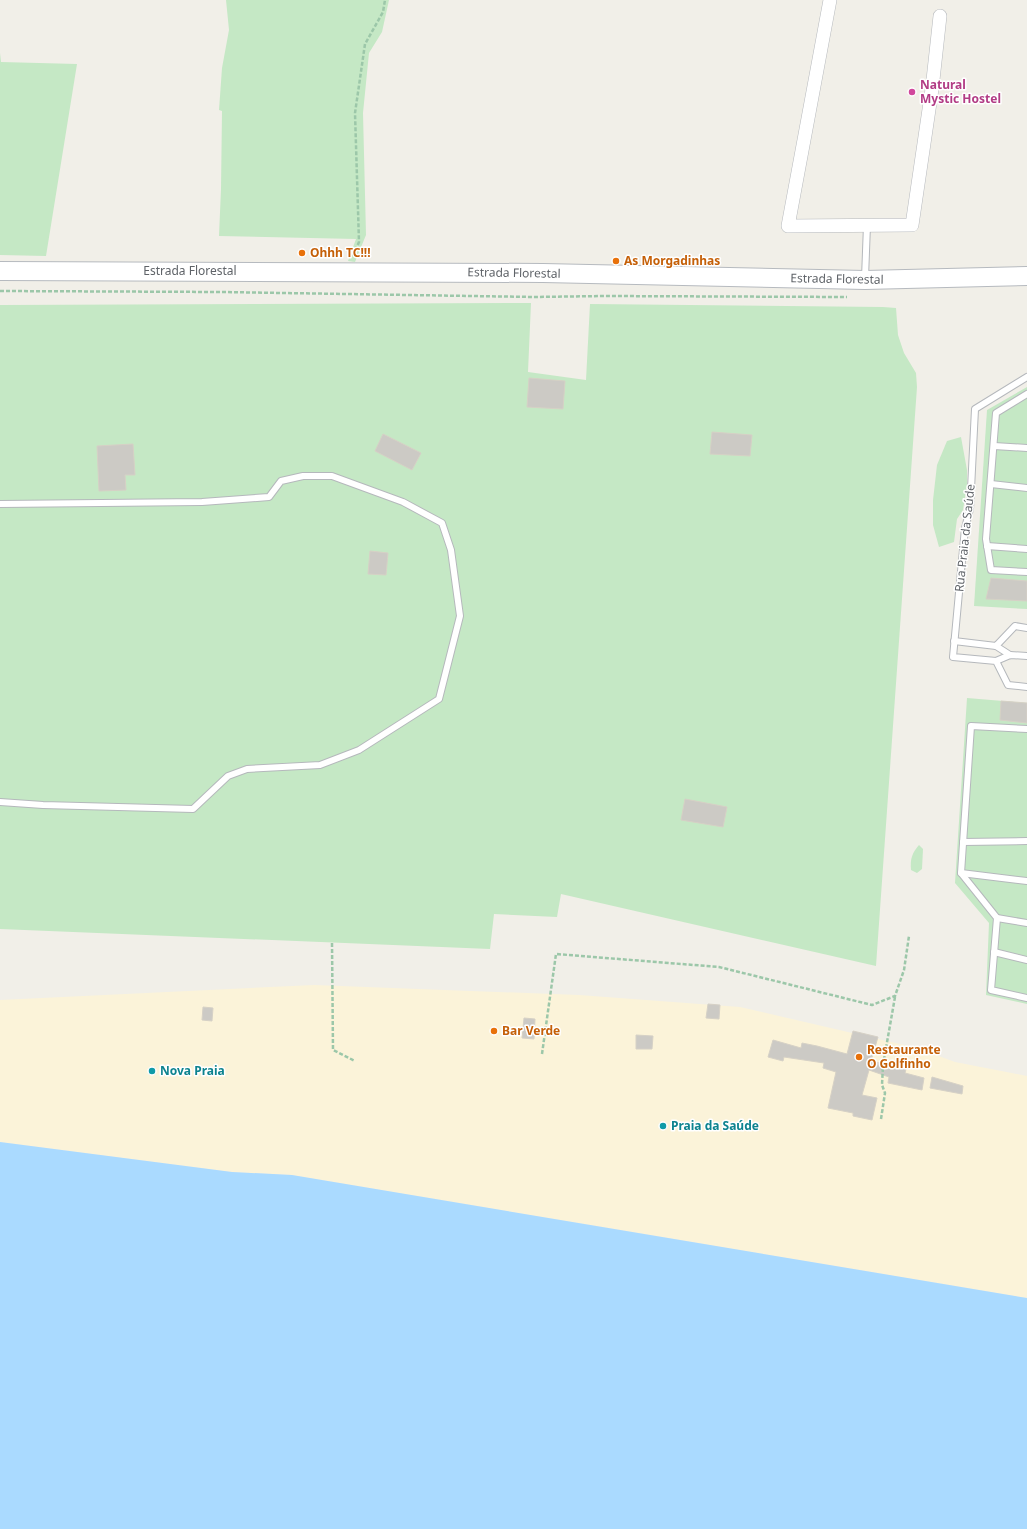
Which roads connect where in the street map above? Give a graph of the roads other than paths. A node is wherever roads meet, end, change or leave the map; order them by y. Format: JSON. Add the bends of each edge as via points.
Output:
{"nodes":[{"id":1,"x":830,"y":0,"type":"edge"},
{"id":2,"x":940,"y":16,"type":"dead end"},
{"id":3,"x":867,"y":225,"type":"junction"},
{"id":4,"x":0,"y":271,"type":"edge"},
{"id":5,"x":1027,"y":276,"type":"edge"},
{"id":6,"x":865,"y":280,"type":"junction"},
{"id":7,"x":1027,"y":377,"type":"edge"},
{"id":8,"x":1027,"y":394,"type":"edge"},
{"id":9,"x":994,"y":446,"type":"junction"},
{"id":10,"x":1027,"y":448,"type":"edge"},
{"id":11,"x":991,"y":484,"type":"junction"},
{"id":12,"x":1027,"y":488,"type":"edge"},
{"id":13,"x":0,"y":504,"type":"edge"},
{"id":14,"x":988,"y":546,"type":"junction"},
{"id":15,"x":1027,"y":549,"type":"edge"},
{"id":16,"x":1027,"y":572,"type":"edge"},
{"id":17,"x":1027,"y":628,"type":"edge"},
{"id":18,"x":954,"y":641,"type":"junction"},
{"id":19,"x":996,"y":646,"type":"junction"},
{"id":20,"x":1010,"y":655,"type":"junction"},
{"id":21,"x":1027,"y":656,"type":"edge"},
{"id":22,"x":996,"y":661,"type":"junction"},
{"id":23,"x":1027,"y":687,"type":"edge"},
{"id":24,"x":1027,"y":730,"type":"edge"},
{"id":25,"x":0,"y":802,"type":"edge"},
{"id":26,"x":1027,"y":841,"type":"edge"},
{"id":27,"x":963,"y":842,"type":"junction"},
{"id":28,"x":961,"y":873,"type":"junction"},
{"id":29,"x":1027,"y":881,"type":"edge"},
{"id":30,"x":998,"y":918,"type":"junction"},
{"id":31,"x":1027,"y":923,"type":"edge"},
{"id":32,"x":994,"y":952,"type":"junction"},
{"id":33,"x":1027,"y":960,"type":"edge"},
{"id":34,"x":1027,"y":998,"type":"edge"}],
"edges":[{"from":1,"to":3,"type":"street","via":[[788,226]]},
{"from":2,"to":3,"type":"street","via":[[912,225]]},
{"from":3,"to":6,"type":"lane"},
{"from":4,"to":6,"type":"main road","name":"Estrada Florestal","via":[[677,275]]},
{"from":5,"to":6,"type":"main road","name":"Estrada Florestal"},
{"from":7,"to":18,"type":"lane","name":"Rua Praia da Saúde","via":[[975,409],[970,509],[965,528]]},
{"from":8,"to":9,"type":"lane","via":[[996,413]]},
{"from":9,"to":10,"type":"lane"},
{"from":9,"to":11,"type":"lane"},
{"from":11,"to":12,"type":"lane"},
{"from":11,"to":14,"type":"lane","via":[[986,539]]},
{"from":13,"to":25,"type":"lane","via":[[202,502],[269,498],[281,481],[303,476],[332,476],[403,502],[442,523],[451,550],[460,616],[439,698],[359,750],[320,765],[247,769],[228,776],[193,809]]},
{"from":14,"to":15,"type":"lane"},
{"from":14,"to":16,"type":"lane","via":[[991,570]]},
{"from":17,"to":19,"type":"lane","via":[[1015,626]]},
{"from":18,"to":19,"type":"lane"},
{"from":18,"to":22,"type":"lane","name":"Rua Praia da Saúde","via":[[953,657]]},
{"from":19,"to":20,"type":"lane"},
{"from":20,"to":21,"type":"lane"},
{"from":20,"to":22,"type":"lane"},
{"from":22,"to":23,"type":"lane","via":[[1008,685]]},
{"from":24,"to":27,"type":"lane","via":[[972,726]]},
{"from":26,"to":27,"type":"lane"},
{"from":27,"to":28,"type":"lane"},
{"from":28,"to":29,"type":"lane"},
{"from":28,"to":30,"type":"lane"},
{"from":30,"to":31,"type":"lane"},
{"from":30,"to":32,"type":"lane"},
{"from":32,"to":33,"type":"lane"},
{"from":32,"to":34,"type":"lane","via":[[991,990]]}]}
